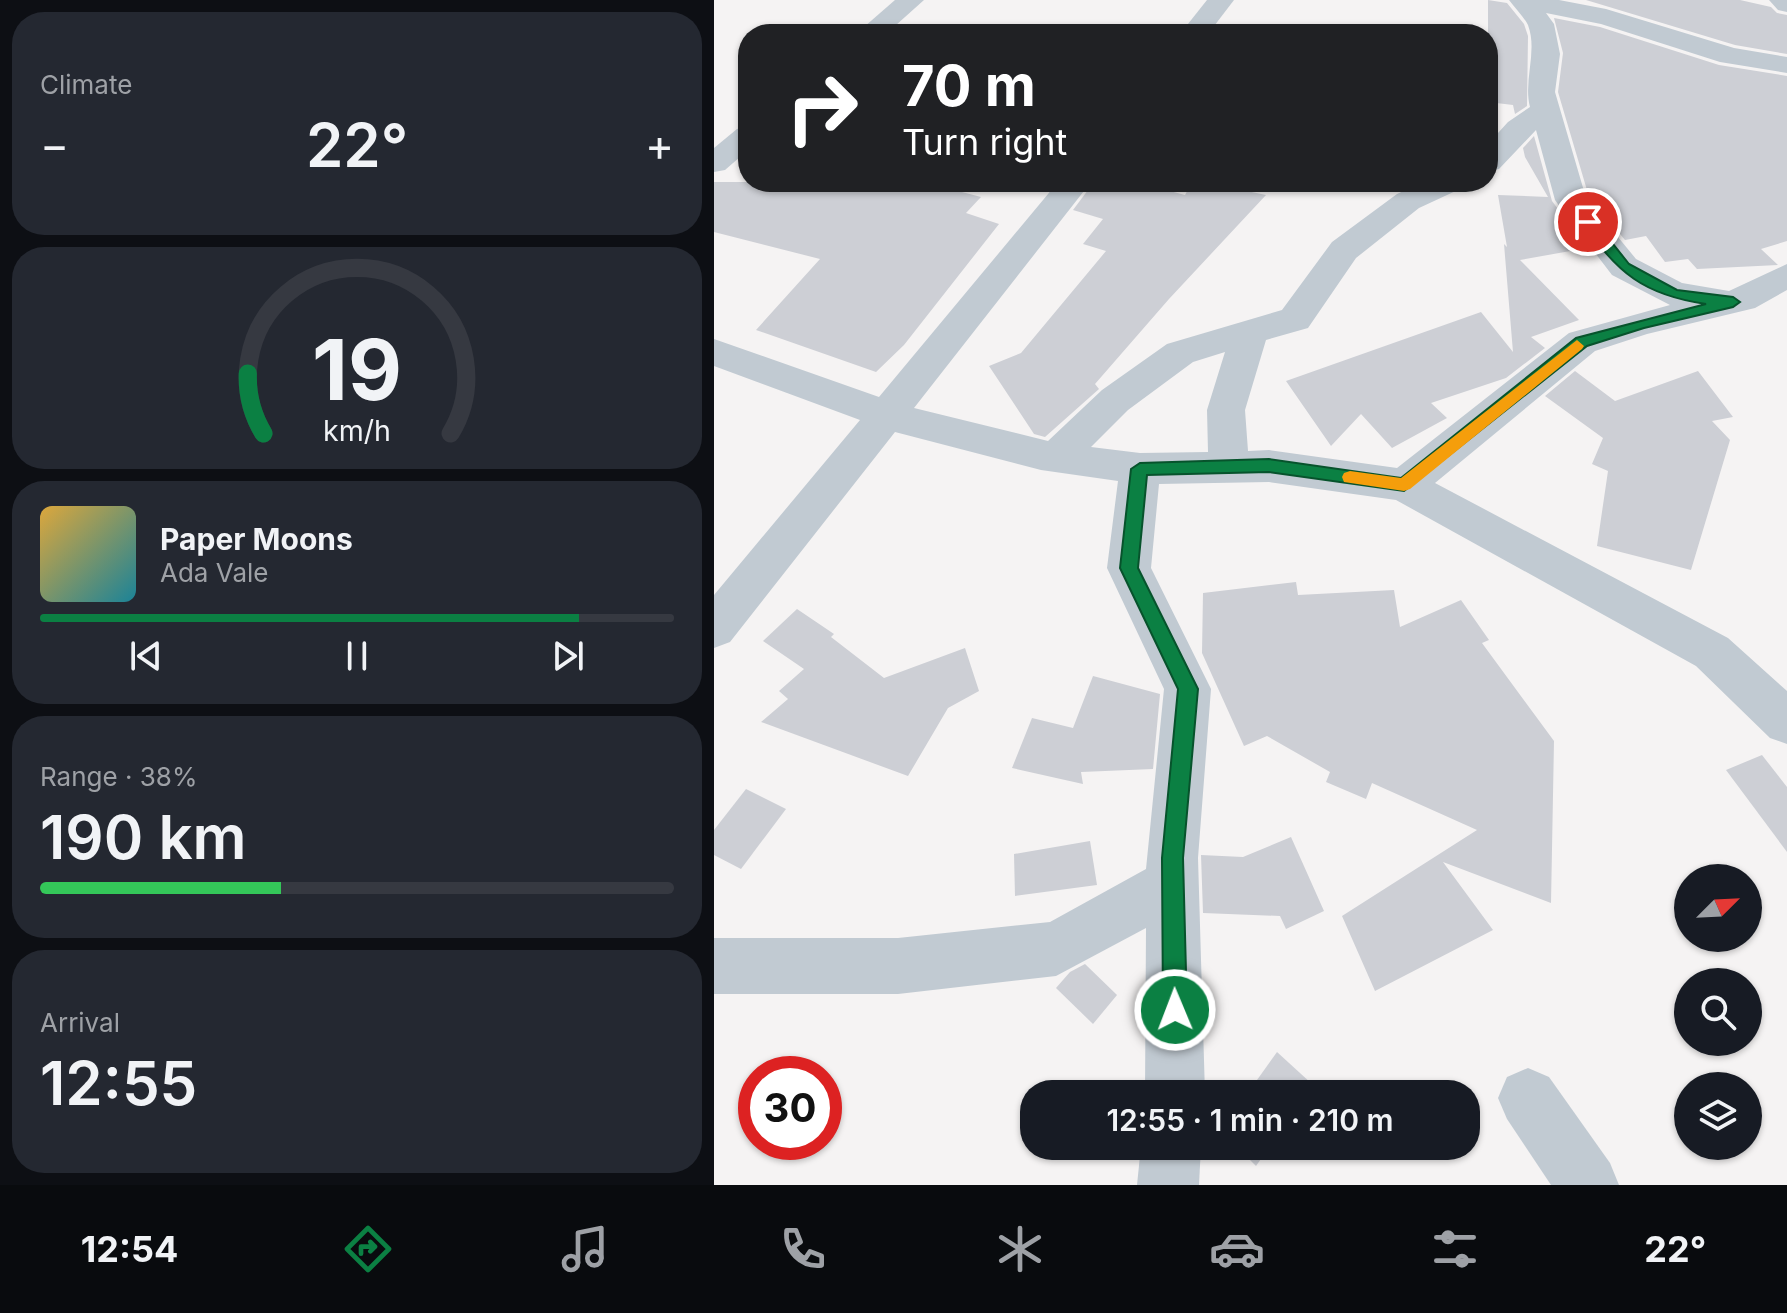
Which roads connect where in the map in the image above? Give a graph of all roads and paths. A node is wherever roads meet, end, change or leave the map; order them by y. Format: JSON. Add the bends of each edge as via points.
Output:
{"nodes":[{"id":1,"x":911,"y":0,"type":"edge"},
{"id":2,"x":1221,"y":0,"type":"edge"},
{"id":3,"x":1782,"y":0,"type":"edge"},
{"id":4,"x":1523,"y":1,"type":"edge"},
{"id":5,"x":1787,"y":4,"type":"edge"},
{"id":6,"x":882,"y":24,"type":"edge"},
{"id":7,"x":1202,"y":24,"type":"edge"},
{"id":8,"x":1787,"y":65,"type":"edge"},
{"id":9,"x":1545,"y":110,"type":"junction"},
{"id":10,"x":738,"y":143,"type":"edge"},
{"id":11,"x":1498,"y":151,"type":"edge"},
{"id":12,"x":714,"y":163,"type":"edge"},
{"id":13,"x":1067,"y":192,"type":"edge"},
{"id":14,"x":1427,"y":192,"type":"edge"},
{"id":15,"x":1787,"y":275,"type":"edge"},
{"id":16,"x":1733,"y":302,"type":"junction"},
{"id":17,"x":1250,"y":332,"type":"junction"},
{"id":18,"x":714,"y":352,"type":"edge"},
{"id":19,"x":889,"y":416,"type":"junction"},
{"id":20,"x":1056,"y":457,"type":"junction"},
{"id":21,"x":1229,"y":466,"type":"junction"},
{"id":22,"x":1140,"y":469,"type":"junction"},
{"id":23,"x":1404,"y":485,"type":"junction"},
{"id":24,"x":714,"y":628,"type":"edge"},
{"id":25,"x":1787,"y":722,"type":"edge"},
{"id":26,"x":1173,"y":883,"type":"junction"},
{"id":27,"x":714,"y":966,"type":"edge"},
{"id":28,"x":1175,"y":1080,"type":"edge"},
{"id":29,"x":1528,"y":1098,"type":"dead end"},
{"id":30,"x":1170,"y":1160,"type":"edge"},
{"id":31,"x":1168,"y":1185,"type":"edge"},
{"id":32,"x":1588,"y":1185,"type":"edge"}],
"edges":[{"from":1,"to":6,"type":"street"},
{"from":2,"to":7,"type":"street"},
{"from":3,"to":5,"type":"street"},
{"from":4,"to":8,"type":"street","via":[[1606,17],[1730,56]]},
{"from":4,"to":9,"type":"street","via":[[1541,24]]},
{"from":9,"to":11,"type":"street"},
{"from":9,"to":16,"type":"street","via":[[1571,200],[1624,267],[1674,294]]},
{"from":10,"to":12,"type":"street"},
{"from":13,"to":19,"type":"street"},
{"from":14,"to":17,"type":"street","via":[[1344,250],[1295,319]]},
{"from":15,"to":16,"type":"street"},
{"from":16,"to":23,"type":"street","via":[[1582,342]]},
{"from":17,"to":20,"type":"street","via":[[1180,353],[1115,400]]},
{"from":17,"to":21,"type":"street","via":[[1226,410]]},
{"from":18,"to":19,"type":"street"},
{"from":19,"to":20,"type":"street"},
{"from":19,"to":24,"type":"street"},
{"from":20,"to":22,"type":"street"},
{"from":21,"to":22,"type":"street"},
{"from":21,"to":23,"type":"street","via":[[1269,466]]},
{"from":22,"to":26,"type":"street","via":[[1129,568],[1188,689]]},
{"from":23,"to":25,"type":"street","via":[[1712,652]]},
{"from":26,"to":27,"type":"street","via":[[1056,949],[898,966]]},
{"from":26,"to":28,"type":"street"},
{"from":29,"to":32,"type":"street"},
{"from":30,"to":31,"type":"street"}]}
